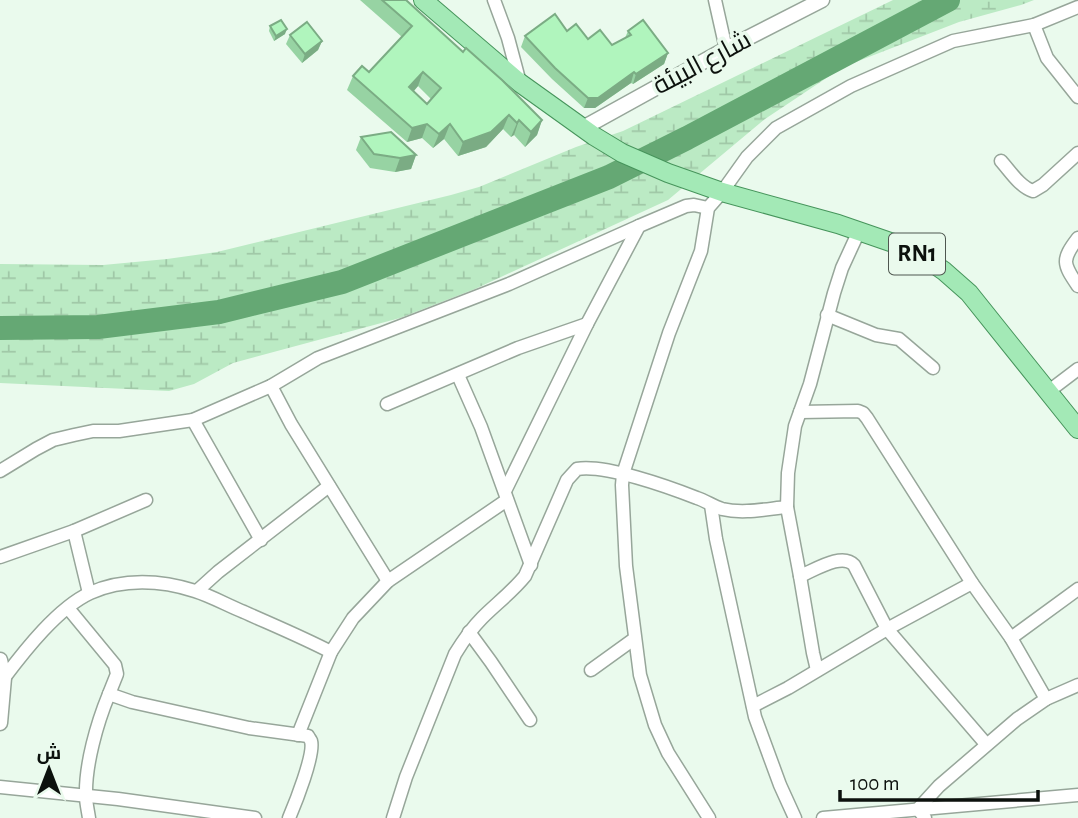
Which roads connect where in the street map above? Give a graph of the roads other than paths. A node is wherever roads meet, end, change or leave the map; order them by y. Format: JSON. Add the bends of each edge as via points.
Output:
{"nodes":[{"id":1,"x":423,"y":0,"type":"edge"},
{"id":2,"x":494,"y":0,"type":"edge"},
{"id":3,"x":715,"y":0,"type":"edge"},
{"id":4,"x":822,"y":0,"type":"edge"},
{"id":5,"x":1078,"y":7,"type":"edge"},
{"id":6,"x":1034,"y":25,"type":"junction"},
{"id":7,"x":726,"y":49,"type":"junction"},
{"id":8,"x":520,"y":83,"type":"junction"},
{"id":9,"x":1078,"y":97,"type":"edge"},
{"id":10,"x":589,"y":132,"type":"junction"},
{"id":11,"x":1078,"y":153,"type":"edge"},
{"id":12,"x":1001,"y":161,"type":"dead end"},
{"id":13,"x":722,"y":192,"type":"junction"},
{"id":14,"x":708,"y":208,"type":"junction"},
{"id":15,"x":639,"y":226,"type":"junction"},
{"id":16,"x":859,"y":231,"type":"junction"},
{"id":17,"x":1078,"y":239,"type":"edge"},
{"id":18,"x":1078,"y":286,"type":"edge"},
{"id":19,"x":827,"y":316,"type":"junction"},
{"id":20,"x":587,"y":324,"type":"junction"},
{"id":21,"x":933,"y":368,"type":"dead end"},
{"id":22,"x":1078,"y":369,"type":"edge"},
{"id":23,"x":458,"y":374,"type":"junction"},
{"id":24,"x":271,"y":386,"type":"junction"},
{"id":25,"x":1049,"y":391,"type":"junction"},
{"id":26,"x":387,"y":404,"type":"dead end"},
{"id":27,"x":800,"y":412,"type":"junction"},
{"id":28,"x":192,"y":421,"type":"junction"},
{"id":29,"x":1078,"y":429,"type":"edge"},
{"id":30,"x":0,"y":471,"type":"edge"},
{"id":31,"x":623,"y":474,"type":"junction"},
{"id":32,"x":329,"y":486,"type":"junction"},
{"id":33,"x":506,"y":496,"type":"junction"},
{"id":34,"x":146,"y":500,"type":"dead end"},
{"id":35,"x":711,"y":505,"type":"junction"},
{"id":36,"x":787,"y":508,"type":"junction"},
{"id":37,"x":74,"y":531,"type":"junction"},
{"id":38,"x":261,"y":540,"type":"junction"},
{"id":39,"x":0,"y":557,"type":"edge"},
{"id":40,"x":531,"y":565,"type":"junction"},
{"id":41,"x":800,"y":576,"type":"junction"},
{"id":42,"x":388,"y":581,"type":"junction"},
{"id":43,"x":972,"y":583,"type":"junction"},
{"id":44,"x":1078,"y":589,"type":"edge"},
{"id":45,"x":197,"y":591,"type":"junction"},
{"id":46,"x":89,"y":593,"type":"junction"},
{"id":47,"x":68,"y":608,"type":"junction"},
{"id":48,"x":887,"y":629,"type":"junction"},
{"id":49,"x":469,"y":632,"type":"junction"},
{"id":50,"x":1011,"y":638,"type":"junction"},
{"id":51,"x":634,"y":639,"type":"junction"},
{"id":52,"x":331,"y":652,"type":"junction"},
{"id":53,"x":0,"y":660,"type":"edge"},
{"id":54,"x":591,"y":670,"type":"dead end"},
{"id":55,"x":817,"y":670,"type":"junction"},
{"id":56,"x":2,"y":678,"type":"edge"},
{"id":57,"x":1078,"y":685,"type":"edge"},
{"id":58,"x":109,"y":694,"type":"junction"},
{"id":59,"x":1046,"y":699,"type":"junction"},
{"id":60,"x":753,"y":705,"type":"junction"},
{"id":61,"x":530,"y":720,"type":"dead end"},
{"id":62,"x":0,"y":723,"type":"edge"},
{"id":63,"x":298,"y":735,"type":"junction"},
{"id":64,"x":986,"y":744,"type":"junction"},
{"id":65,"x":0,"y":786,"type":"edge"},
{"id":66,"x":1078,"y":795,"type":"edge"},
{"id":67,"x":86,"y":796,"type":"junction"},
{"id":68,"x":922,"y":813,"type":"edge"},
{"id":69,"x":886,"y":815,"type":"edge"},
{"id":70,"x":89,"y":818,"type":"edge"},
{"id":71,"x":256,"y":818,"type":"edge"},
{"id":72,"x":289,"y":818,"type":"edge"},
{"id":73,"x":393,"y":818,"type":"edge"},
{"id":74,"x":709,"y":818,"type":"edge"},
{"id":75,"x":795,"y":818,"type":"edge"},
{"id":76,"x":822,"y":818,"type":"edge"}],
"edges":[{"from":1,"to":8,"type":"main road","number":"RN1"},
{"from":2,"to":8,"type":"street"},
{"from":3,"to":7,"type":"street"},
{"from":4,"to":7,"type":"street","name":"شارع البيئة"},
{"from":5,"to":6,"type":"street"},
{"from":6,"to":9,"type":"street","via":[[1047,58]]},
{"from":6,"to":13,"type":"street","via":[[953,41],[851,86],[776,128]]},
{"from":7,"to":10,"type":"street","name":"شارع البيئة"},
{"from":8,"to":10,"type":"main road","number":"RN1"},
{"from":10,"to":13,"type":"main road","number":"RN1","via":[[622,153]]},
{"from":11,"to":12,"type":"street","via":[[1033,191]]},
{"from":13,"to":14,"type":"street"},
{"from":13,"to":16,"type":"main road","number":"RN1"},
{"from":14,"to":15,"type":"street","via":[[686,206]]},
{"from":14,"to":31,"type":"street","via":[[701,251]]},
{"from":15,"to":20,"type":"street"},
{"from":15,"to":24,"type":"street","via":[[509,284],[318,358]]},
{"from":16,"to":19,"type":"street"},
{"from":16,"to":25,"type":"main road","number":"RN1","via":[[921,255],[944,271],[969,293]]},
{"from":17,"to":18,"type":"street","via":[[1065,263]]},
{"from":19,"to":21,"type":"street","via":[[899,339]]},
{"from":19,"to":27,"type":"street"},
{"from":20,"to":23,"type":"street"},
{"from":20,"to":33,"type":"street"},
{"from":22,"to":25,"type":"street"},
{"from":23,"to":26,"type":"street"},
{"from":23,"to":33,"type":"street"},
{"from":24,"to":28,"type":"street"},
{"from":24,"to":32,"type":"street"},
{"from":25,"to":29,"type":"main road","number":"RN1"},
{"from":27,"to":36,"type":"street","via":[[791,450]]},
{"from":27,"to":43,"type":"street","via":[[863,413]]},
{"from":28,"to":30,"type":"street","via":[[52,440]]},
{"from":28,"to":38,"type":"street"},
{"from":31,"to":35,"type":"street"},
{"from":31,"to":40,"type":"street","via":[[587,468],[572,472]]},
{"from":31,"to":51,"type":"street","via":[[622,514]]},
{"from":32,"to":38,"type":"street"},
{"from":32,"to":42,"type":"street"},
{"from":33,"to":40,"type":"street"},
{"from":33,"to":42,"type":"street"},
{"from":34,"to":37,"type":"street"},
{"from":35,"to":36,"type":"street","via":[[734,511]]},
{"from":35,"to":60,"type":"street"},
{"from":36,"to":41,"type":"street"},
{"from":37,"to":39,"type":"street"},
{"from":37,"to":46,"type":"street"},
{"from":38,"to":45,"type":"street"},
{"from":40,"to":49,"type":"street","via":[[515,588]]},
{"from":41,"to":48,"type":"street","via":[[835,561],[850,561]]},
{"from":41,"to":55,"type":"street"},
{"from":42,"to":52,"type":"street"},
{"from":43,"to":48,"type":"street"},
{"from":43,"to":50,"type":"street"},
{"from":44,"to":50,"type":"street"},
{"from":45,"to":46,"type":"street","via":[[134,581]]},
{"from":45,"to":52,"type":"street"},
{"from":46,"to":47,"type":"street"},
{"from":47,"to":56,"type":"street"},
{"from":47,"to":58,"type":"street","via":[[115,665],[117,674]]},
{"from":48,"to":55,"type":"street"},
{"from":48,"to":64,"type":"street"},
{"from":49,"to":61,"type":"street"},
{"from":49,"to":73,"type":"street","via":[[448,669]]},
{"from":50,"to":59,"type":"street"},
{"from":51,"to":54,"type":"street"},
{"from":51,"to":74,"type":"street","via":[[655,725]]},
{"from":52,"to":63,"type":"street"},
{"from":53,"to":56,"type":"street"},
{"from":55,"to":60,"type":"street"},
{"from":56,"to":62,"type":"street"},
{"from":57,"to":59,"type":"street"},
{"from":58,"to":63,"type":"street","via":[[224,723]]},
{"from":58,"to":67,"type":"street","via":[[96,731]]},
{"from":59,"to":64,"type":"street"},
{"from":60,"to":75,"type":"street"},
{"from":63,"to":72,"type":"street","via":[[308,736],[311,747]]},
{"from":64,"to":68,"type":"street","via":[[939,786]]},
{"from":65,"to":67,"type":"street"},
{"from":66,"to":68,"type":"street"},
{"from":67,"to":70,"type":"street"},
{"from":67,"to":71,"type":"street"},
{"from":68,"to":69,"type":"street"},
{"from":69,"to":76,"type":"street"}]}
